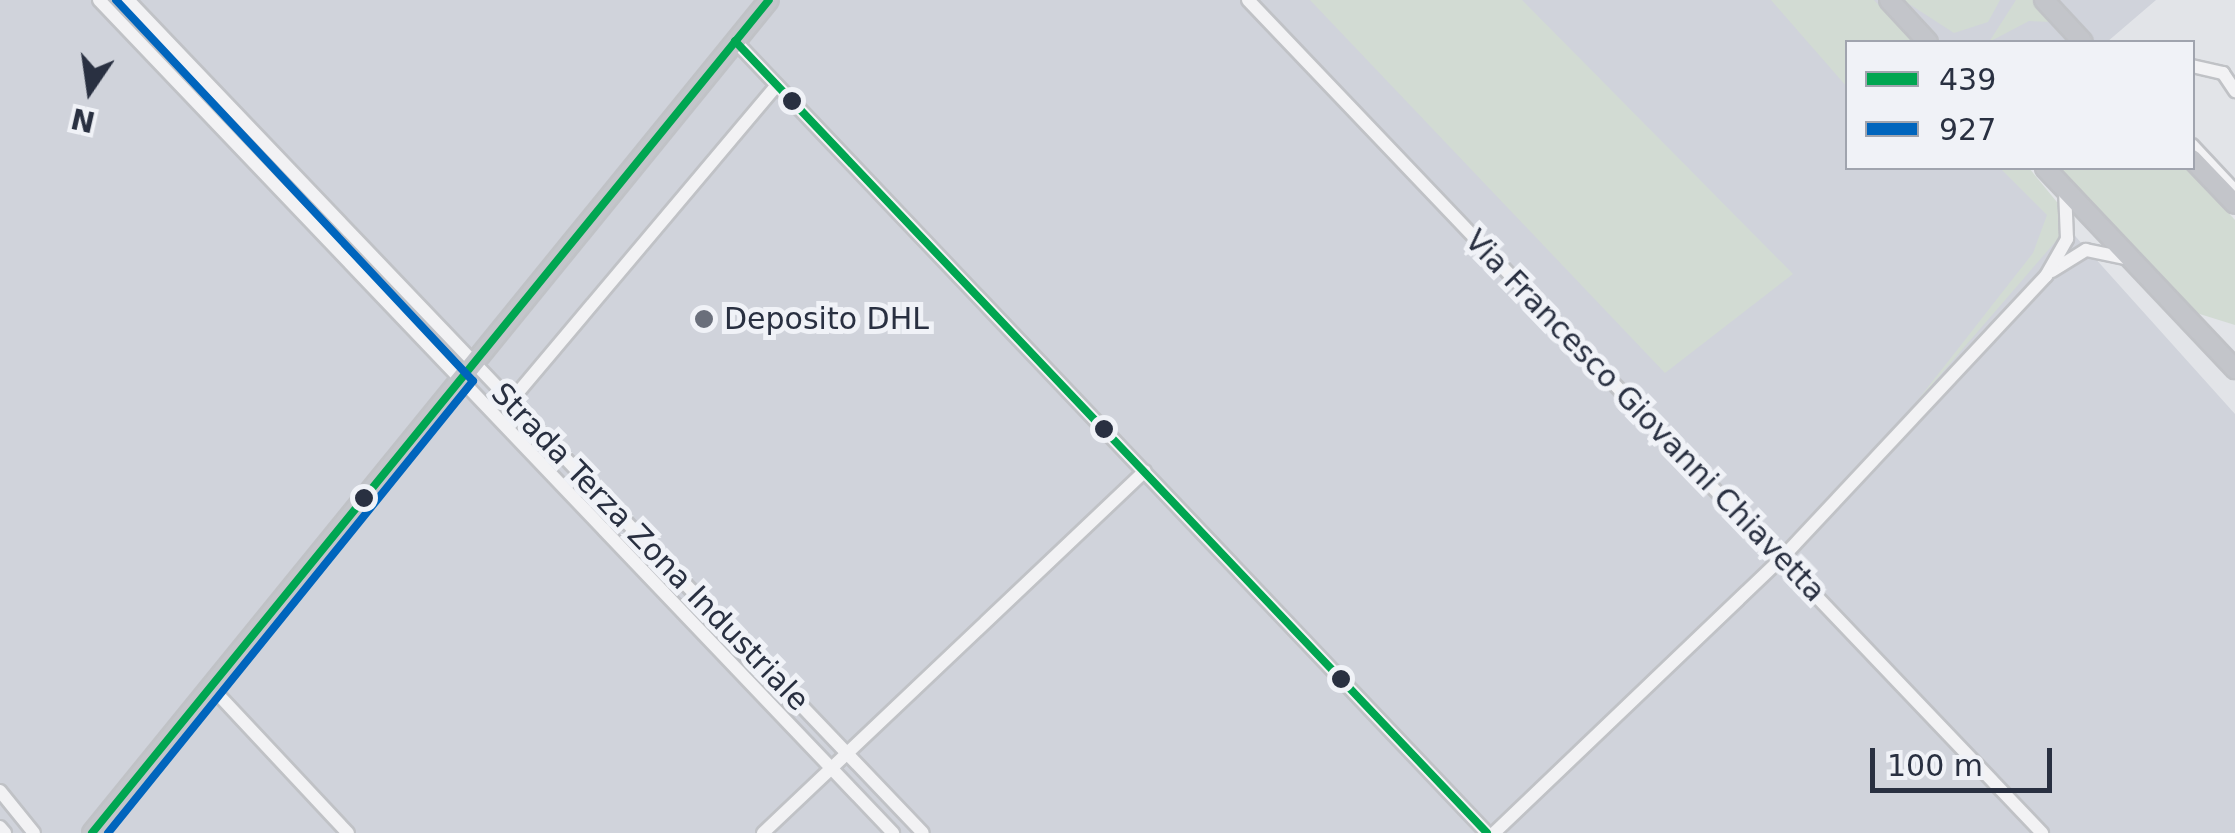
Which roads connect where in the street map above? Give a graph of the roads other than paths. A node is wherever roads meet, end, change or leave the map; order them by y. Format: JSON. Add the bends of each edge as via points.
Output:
{"nodes":[{"id":1,"x":99,"y":0,"type":"edge"},
{"id":2,"x":128,"y":0,"type":"edge"},
{"id":3,"x":768,"y":0,"type":"edge"},
{"id":4,"x":1248,"y":0,"type":"edge"},
{"id":5,"x":1889,"y":0,"type":"edge"},
{"id":6,"x":2044,"y":0,"type":"edge"},
{"id":7,"x":140,"y":13,"type":"junction"},
{"id":8,"x":125,"y":27,"type":"junction"},
{"id":9,"x":735,"y":40,"type":"junction"},
{"id":10,"x":1926,"y":40,"type":"edge"},
{"id":11,"x":2081,"y":40,"type":"edge"},
{"id":12,"x":2195,"y":67,"type":"edge"},
{"id":13,"x":777,"y":85,"type":"junction"},
{"id":14,"x":2235,"y":91,"type":"edge"},
{"id":15,"x":2195,"y":148,"type":"edge"},
{"id":16,"x":2195,"y":162,"type":"edge"},
{"id":17,"x":2047,"y":170,"type":"edge"},
{"id":18,"x":2064,"y":188,"type":"junction"},
{"id":19,"x":2235,"y":191,"type":"edge"},
{"id":20,"x":2235,"y":204,"type":"edge"},
{"id":21,"x":2133,"y":261,"type":"junction"},
{"id":22,"x":2046,"y":276,"type":"junction"},
{"id":23,"x":474,"y":364,"type":"junction"},
{"id":24,"x":2235,"y":369,"type":"edge"},
{"id":25,"x":462,"y":381,"type":"junction"},
{"id":26,"x":510,"y":402,"type":"junction"},
{"id":27,"x":1146,"y":472,"type":"junction"},
{"id":28,"x":603,"y":502,"type":"junction"},
{"id":29,"x":586,"y":514,"type":"junction"},
{"id":30,"x":1782,"y":559,"type":"junction"},
{"id":31,"x":214,"y":690,"type":"junction"},
{"id":32,"x":848,"y":753,"type":"junction"},
{"id":33,"x":832,"y":768,"type":"junction"},
{"id":34,"x":0,"y":791,"type":"edge"},
{"id":35,"x":0,"y":826,"type":"edge"},
{"id":36,"x":5,"y":833,"type":"edge"},
{"id":37,"x":34,"y":833,"type":"edge"},
{"id":38,"x":92,"y":833,"type":"edge"},
{"id":39,"x":348,"y":833,"type":"edge"},
{"id":40,"x":763,"y":833,"type":"edge"},
{"id":41,"x":893,"y":833,"type":"edge"},
{"id":42,"x":923,"y":833,"type":"edge"},
{"id":43,"x":1491,"y":833,"type":"edge"},
{"id":44,"x":2042,"y":833,"type":"edge"}],
"edges":[{"from":1,"to":8,"type":"street","name":"Strada Terza Zona Industriale"},
{"from":2,"to":7,"type":"street","name":"Strada Terza Zona Industriale"},
{"from":3,"to":9,"type":"main road"},
{"from":4,"to":30,"type":"street","name":"Via Francesco Giovanni Chiavetta"},
{"from":5,"to":10,"type":"main road"},
{"from":6,"to":11,"type":"main road"},
{"from":7,"to":8,"type":"street"},
{"from":7,"to":23,"type":"street","name":"Strada Terza Zona Industriale"},
{"from":8,"to":25,"type":"street","name":"Strada Terza Zona Industriale"},
{"from":9,"to":13,"type":"street"},
{"from":9,"to":23,"type":"main road"},
{"from":12,"to":14,"type":"street","via":[[2223,73]]},
{"from":13,"to":26,"type":"street"},
{"from":13,"to":27,"type":"street"},
{"from":15,"to":19,"type":"street"},
{"from":16,"to":20,"type":"main road"},
{"from":17,"to":18,"type":"main road"},
{"from":18,"to":21,"type":"main road"},
{"from":18,"to":22,"type":"street","via":[[2066,239]]},
{"from":21,"to":22,"type":"street","via":[[2086,250]]},
{"from":21,"to":24,"type":"main road"},
{"from":22,"to":30,"type":"street"},
{"from":23,"to":25,"type":"main road"},
{"from":23,"to":26,"type":"street","name":"Strada Terza Zona Industriale"},
{"from":25,"to":29,"type":"street","name":"Strada Terza Zona Industriale"},
{"from":25,"to":31,"type":"main road"},
{"from":26,"to":28,"type":"street","name":"Strada Terza Zona Industriale"},
{"from":27,"to":32,"type":"street"},
{"from":27,"to":43,"type":"street"},
{"from":28,"to":29,"type":"street"},
{"from":28,"to":32,"type":"street","name":"Strada Terza Zona Industriale"},
{"from":29,"to":33,"type":"street","name":"Strada Terza Zona Industriale"},
{"from":30,"to":43,"type":"street"},
{"from":30,"to":44,"type":"street","name":"Via Francesco Giovanni Chiavetta"},
{"from":31,"to":38,"type":"main road"},
{"from":31,"to":39,"type":"street"},
{"from":32,"to":33,"type":"street"},
{"from":32,"to":42,"type":"street","name":"Strada Terza Zona Industriale"},
{"from":33,"to":40,"type":"street"},
{"from":33,"to":41,"type":"street","name":"Strada Terza Zona Industriale"},
{"from":34,"to":37,"type":"street"},
{"from":35,"to":36,"type":"street"}]}
